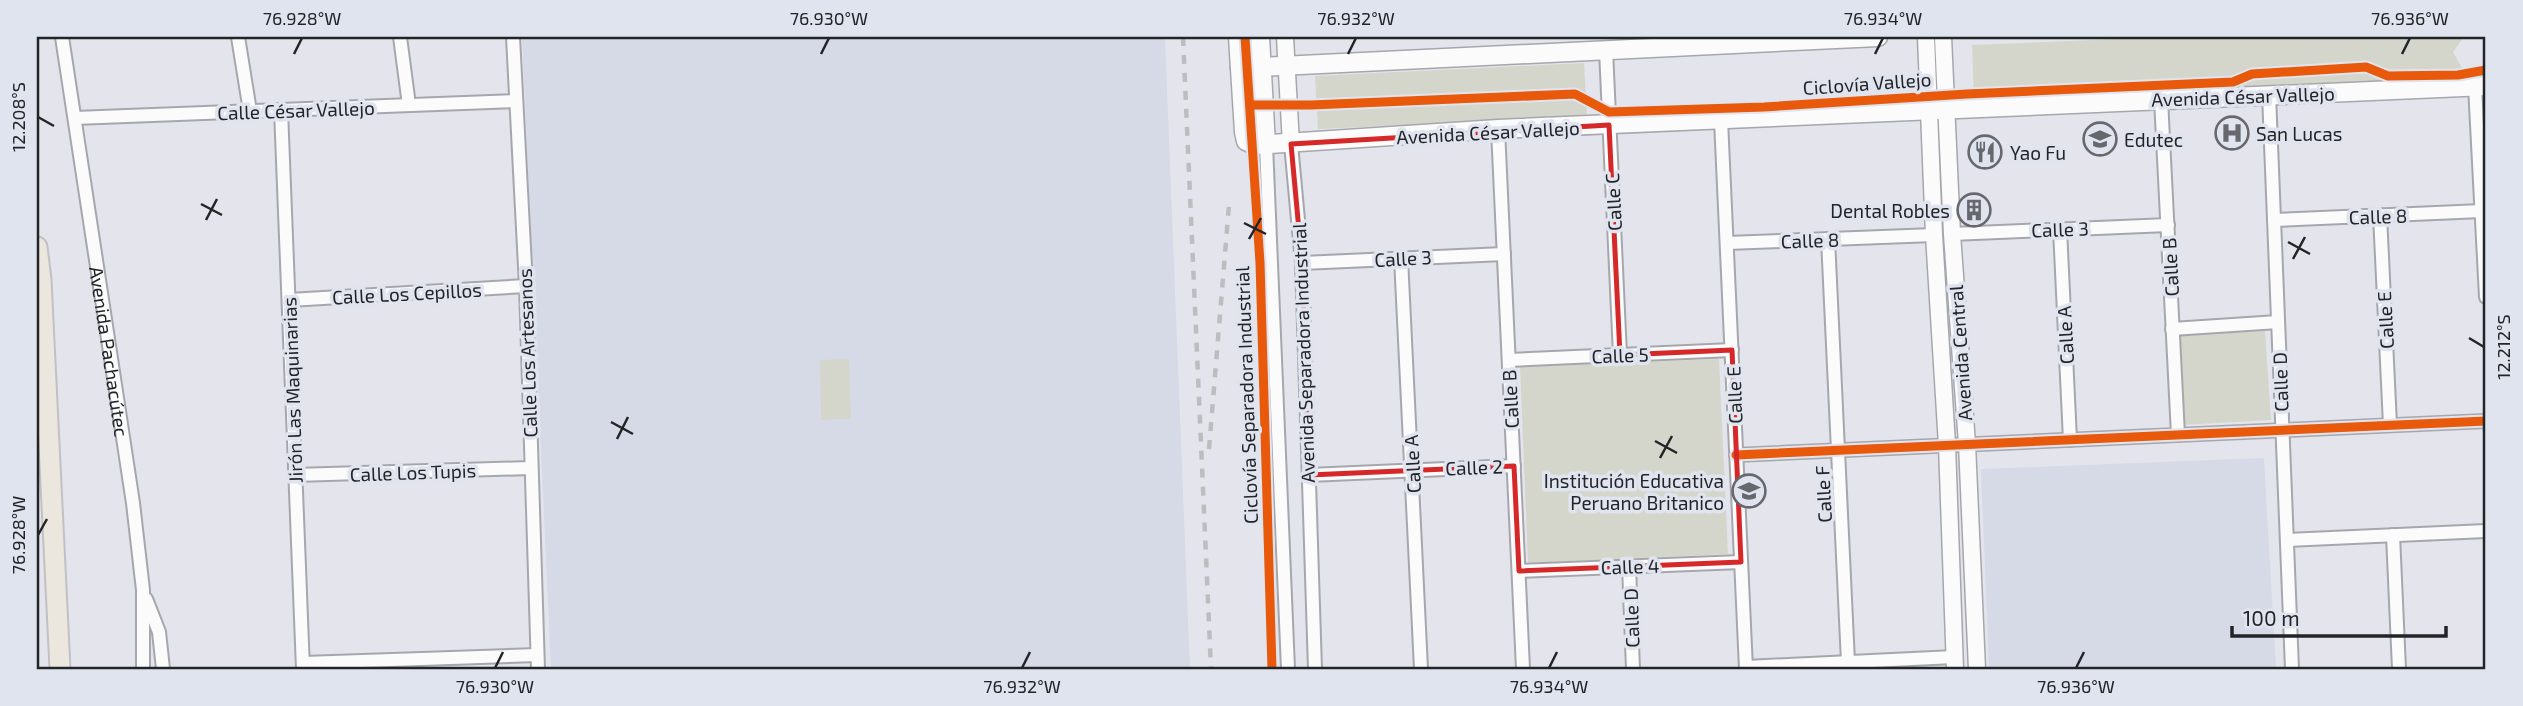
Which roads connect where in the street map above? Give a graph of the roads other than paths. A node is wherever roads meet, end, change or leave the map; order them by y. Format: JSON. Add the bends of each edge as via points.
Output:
{"nodes":[{"id":1,"x":62,"y":37,"type":"edge"},
{"id":2,"x":239,"y":37,"type":"edge"},
{"id":3,"x":400,"y":37,"type":"edge"},
{"id":4,"x":513,"y":37,"type":"edge"},
{"id":5,"x":1238,"y":37,"type":"edge"},
{"id":6,"x":1260,"y":37,"type":"edge"},
{"id":7,"x":1285,"y":37,"type":"edge"},
{"id":8,"x":1878,"y":37,"type":"edge"},
{"id":9,"x":1926,"y":37,"type":"edge"},
{"id":10,"x":1943,"y":37,"type":"edge"},
{"id":11,"x":1606,"y":50,"type":"junction"},
{"id":12,"x":1287,"y":66,"type":"junction"},
{"id":13,"x":1240,"y":68,"type":"junction"},
{"id":14,"x":1262,"y":68,"type":"junction"},
{"id":15,"x":2481,"y":86,"type":"edge"},
{"id":16,"x":2269,"y":94,"type":"junction"},
{"id":17,"x":2161,"y":99,"type":"junction"},
{"id":18,"x":516,"y":101,"type":"junction"},
{"id":19,"x":409,"y":105,"type":"junction"},
{"id":20,"x":1938,"y":108,"type":"junction"},
{"id":21,"x":281,"y":110,"type":"junction"},
{"id":22,"x":250,"y":111,"type":"junction"},
{"id":23,"x":75,"y":118,"type":"junction"},
{"id":24,"x":1721,"y":120,"type":"junction"},
{"id":25,"x":1609,"y":125,"type":"junction"},
{"id":26,"x":1498,"y":129,"type":"junction"},
{"id":27,"x":1291,"y":144,"type":"junction"},
{"id":28,"x":1266,"y":145,"type":"junction"},
{"id":29,"x":2482,"y":211,"type":"junction"},
{"id":30,"x":2380,"y":215,"type":"junction"},
{"id":31,"x":2274,"y":220,"type":"junction"},
{"id":32,"x":2168,"y":225,"type":"junction"},
{"id":33,"x":2060,"y":229,"type":"junction"},
{"id":34,"x":1934,"y":234,"type":"junction"},
{"id":35,"x":1952,"y":234,"type":"junction"},
{"id":36,"x":1828,"y":239,"type":"junction"},
{"id":37,"x":1727,"y":243,"type":"junction"},
{"id":38,"x":37,"y":247,"type":"edge"},
{"id":39,"x":1504,"y":254,"type":"junction"},
{"id":40,"x":1401,"y":258,"type":"junction"},
{"id":41,"x":1302,"y":263,"type":"junction"},
{"id":42,"x":526,"y":286,"type":"junction"},
{"id":43,"x":2486,"y":297,"type":"edge"},
{"id":44,"x":289,"y":300,"type":"junction"},
{"id":45,"x":2278,"y":322,"type":"junction"},
{"id":46,"x":2172,"y":329,"type":"junction"},
{"id":47,"x":1732,"y":350,"type":"junction"},
{"id":48,"x":1620,"y":355,"type":"junction"},
{"id":49,"x":1508,"y":360,"type":"junction"},
{"id":50,"x":2486,"y":421,"type":"edge"},
{"id":51,"x":2390,"y":425,"type":"junction"},
{"id":52,"x":2282,"y":430,"type":"junction"},
{"id":53,"x":2178,"y":435,"type":"junction"},
{"id":54,"x":2070,"y":440,"type":"junction"},
{"id":55,"x":1967,"y":444,"type":"junction"},
{"id":56,"x":1947,"y":445,"type":"junction"},
{"id":57,"x":1838,"y":450,"type":"junction"},
{"id":58,"x":1736,"y":455,"type":"junction"},
{"id":59,"x":1514,"y":466,"type":"junction"},
{"id":60,"x":530,"y":468,"type":"junction"},
{"id":61,"x":1413,"y":470,"type":"junction"},
{"id":62,"x":295,"y":475,"type":"junction"},
{"id":63,"x":1309,"y":475,"type":"junction"},
{"id":64,"x":2486,"y":531,"type":"edge"},
{"id":65,"x":2393,"y":535,"type":"junction"},
{"id":66,"x":46,"y":536,"type":"edge"},
{"id":67,"x":2287,"y":540,"type":"junction"},
{"id":68,"x":1741,"y":562,"type":"junction"},
{"id":69,"x":1629,"y":566,"type":"junction"},
{"id":70,"x":1519,"y":571,"type":"junction"},
{"id":71,"x":143,"y":590,"type":"junction"},
{"id":72,"x":537,"y":655,"type":"junction"},
{"id":73,"x":1848,"y":662,"type":"junction"},
{"id":74,"x":1954,"y":663,"type":"edge"},
{"id":75,"x":303,"y":666,"type":"edge"},
{"id":76,"x":1746,"y":668,"type":"edge"},
{"id":77,"x":60,"y":669,"type":"edge"},
{"id":78,"x":143,"y":669,"type":"edge"},
{"id":79,"x":163,"y":669,"type":"edge"},
{"id":80,"x":538,"y":669,"type":"edge"},
{"id":81,"x":1288,"y":669,"type":"edge"},
{"id":82,"x":1315,"y":669,"type":"edge"},
{"id":83,"x":1421,"y":669,"type":"edge"},
{"id":84,"x":1523,"y":669,"type":"edge"},
{"id":85,"x":1633,"y":669,"type":"edge"},
{"id":86,"x":1977,"y":669,"type":"edge"},
{"id":87,"x":2292,"y":669,"type":"edge"},
{"id":88,"x":2399,"y":669,"type":"edge"}],
"edges":[{"from":1,"to":23,"type":"street","name":"Avenida Pachacútec"},
{"from":2,"to":22,"type":"street"},
{"from":3,"to":19,"type":"street"},
{"from":4,"to":18,"type":"street","name":"Calle Los Artesanos"},
{"from":5,"to":13,"type":"main road"},
{"from":6,"to":14,"type":"main road","name":"Avenida Separadora Industrial"},
{"from":7,"to":12,"type":"street","name":"Avenida Separadora Industrial"},
{"from":8,"to":11,"type":"main road"},
{"from":9,"to":20,"type":"street","name":"Avenida Central"},
{"from":10,"to":20,"type":"street","name":"Avenida Central"},
{"from":11,"to":12,"type":"main road"},
{"from":11,"to":25,"type":"street","name":"Calle C"},
{"from":12,"to":14,"type":"main road"},
{"from":12,"to":27,"type":"street","name":"Avenida Separadora Industrial"},
{"from":13,"to":14,"type":"main road"},
{"from":13,"to":28,"type":"main road","name":"Avenida César Vallejo","via":[[1246,141]]},
{"from":14,"to":28,"type":"main road","name":"Avenida Separadora Industrial"},
{"from":15,"to":16,"type":"main road","name":"Avenida César Vallejo"},
{"from":15,"to":29,"type":"street"},
{"from":16,"to":17,"type":"main road","name":"Avenida César Vallejo"},
{"from":16,"to":31,"type":"street","name":"Calle D"},
{"from":17,"to":20,"type":"main road","name":"Avenida César Vallejo"},
{"from":17,"to":32,"type":"street","name":"Calle B"},
{"from":18,"to":19,"type":"street","name":"Calle César Vallejo"},
{"from":18,"to":42,"type":"street","name":"Calle Los Artesanos"},
{"from":19,"to":21,"type":"street","name":"Calle César Vallejo"},
{"from":20,"to":24,"type":"main road","name":"Avenida César Vallejo"},
{"from":20,"to":34,"type":"street","name":"Avenida Central"},
{"from":20,"to":35,"type":"street","name":"Avenida Central"},
{"from":21,"to":22,"type":"street","name":"Calle César Vallejo"},
{"from":21,"to":44,"type":"street","name":"Jirón Las Maquinarias"},
{"from":22,"to":23,"type":"street","name":"Calle César Vallejo"},
{"from":23,"to":71,"type":"street","name":"Avenida Pachacútec"},
{"from":24,"to":25,"type":"main road","name":"Avenida César Vallejo"},
{"from":24,"to":37,"type":"street","name":"Calle E"},
{"from":25,"to":26,"type":"main road","name":"Avenida César Vallejo"},
{"from":25,"to":48,"type":"street","name":"Calle C"},
{"from":26,"to":27,"type":"main road","name":"Avenida César Vallejo"},
{"from":26,"to":39,"type":"street","name":"Calle B"},
{"from":27,"to":28,"type":"main road","name":"Avenida César Vallejo"},
{"from":27,"to":41,"type":"street","name":"Avenida Separadora Industrial"},
{"from":28,"to":81,"type":"street","name":"Avenida Separadora Industrial"},
{"from":29,"to":30,"type":"street","name":"Calle 8"},
{"from":29,"to":43,"type":"street"},
{"from":30,"to":31,"type":"street","name":"Calle 8"},
{"from":30,"to":51,"type":"street","name":"Calle E"},
{"from":31,"to":45,"type":"street","name":"Calle D"},
{"from":32,"to":33,"type":"street","name":"Calle 3"},
{"from":32,"to":46,"type":"street","name":"Calle B"},
{"from":33,"to":35,"type":"street","name":"Calle 3"},
{"from":33,"to":54,"type":"street","name":"Calle A"},
{"from":34,"to":36,"type":"street","name":"Calle 8"},
{"from":34,"to":56,"type":"street","name":"Avenida Central"},
{"from":35,"to":55,"type":"street","name":"Avenida Central"},
{"from":36,"to":37,"type":"street","name":"Calle 8"},
{"from":36,"to":57,"type":"street","name":"Calle F"},
{"from":37,"to":47,"type":"street","name":"Calle E"},
{"from":38,"to":66,"type":"main road"},
{"from":39,"to":40,"type":"street","name":"Calle 3"},
{"from":39,"to":49,"type":"street","name":"Calle B"},
{"from":40,"to":41,"type":"street","name":"Calle 3"},
{"from":40,"to":61,"type":"street","name":"Calle A"},
{"from":41,"to":63,"type":"street","name":"Avenida Separadora Industrial"},
{"from":42,"to":44,"type":"street","name":"Calle Los Cepillos"},
{"from":42,"to":60,"type":"street","name":"Calle Los Artesanos"},
{"from":44,"to":62,"type":"street","name":"Jirón Las Maquinarias"},
{"from":45,"to":46,"type":"street"},
{"from":45,"to":52,"type":"street","name":"Calle D"},
{"from":46,"to":53,"type":"street","name":"Calle B"},
{"from":47,"to":48,"type":"street","name":"Calle 5"},
{"from":47,"to":58,"type":"street","name":"Calle E"},
{"from":48,"to":49,"type":"street","name":"Calle 5"},
{"from":49,"to":59,"type":"street","name":"Calle B"},
{"from":50,"to":51,"type":"street"},
{"from":51,"to":52,"type":"street"},
{"from":52,"to":53,"type":"street"},
{"from":52,"to":67,"type":"street","name":"Calle D"},
{"from":53,"to":54,"type":"street"},
{"from":54,"to":55,"type":"street"},
{"from":55,"to":56,"type":"street"},
{"from":55,"to":86,"type":"street","name":"Avenida Central"},
{"from":56,"to":57,"type":"street"},
{"from":56,"to":74,"type":"street","name":"Avenida Central"},
{"from":57,"to":58,"type":"street"},
{"from":57,"to":73,"type":"street","name":"Calle F"},
{"from":58,"to":68,"type":"street","name":"Calle E"},
{"from":59,"to":61,"type":"street","name":"Calle 2"},
{"from":59,"to":70,"type":"street","name":"Calle B"},
{"from":60,"to":62,"type":"street","name":"Calle Los Tupis"},
{"from":60,"to":72,"type":"street","name":"Calle Los Artesanos"},
{"from":61,"to":63,"type":"street","name":"Calle 2"},
{"from":61,"to":83,"type":"street","name":"Calle A"},
{"from":62,"to":75,"type":"street","name":"Jirón Las Maquinarias"},
{"from":63,"to":82,"type":"street","name":"Avenida Separadora Industrial"},
{"from":64,"to":65,"type":"street"},
{"from":65,"to":67,"type":"street"},
{"from":65,"to":88,"type":"street"},
{"from":66,"to":77,"type":"main road"},
{"from":67,"to":87,"type":"street","name":"Calle D"},
{"from":68,"to":69,"type":"street","name":"Calle 4"},
{"from":68,"to":76,"type":"street","name":"Calle E"},
{"from":69,"to":70,"type":"street","name":"Calle 4"},
{"from":69,"to":85,"type":"street","name":"Calle D"},
{"from":70,"to":84,"type":"street","name":"Calle B"},
{"from":71,"to":78,"type":"street","name":"Avenida Pachacútec"},
{"from":71,"to":79,"type":"street","via":[[159,632]]},
{"from":72,"to":75,"type":"street"},
{"from":72,"to":80,"type":"street","name":"Calle Los Artesanos"},
{"from":73,"to":74,"type":"street"},
{"from":73,"to":76,"type":"street"}]}
